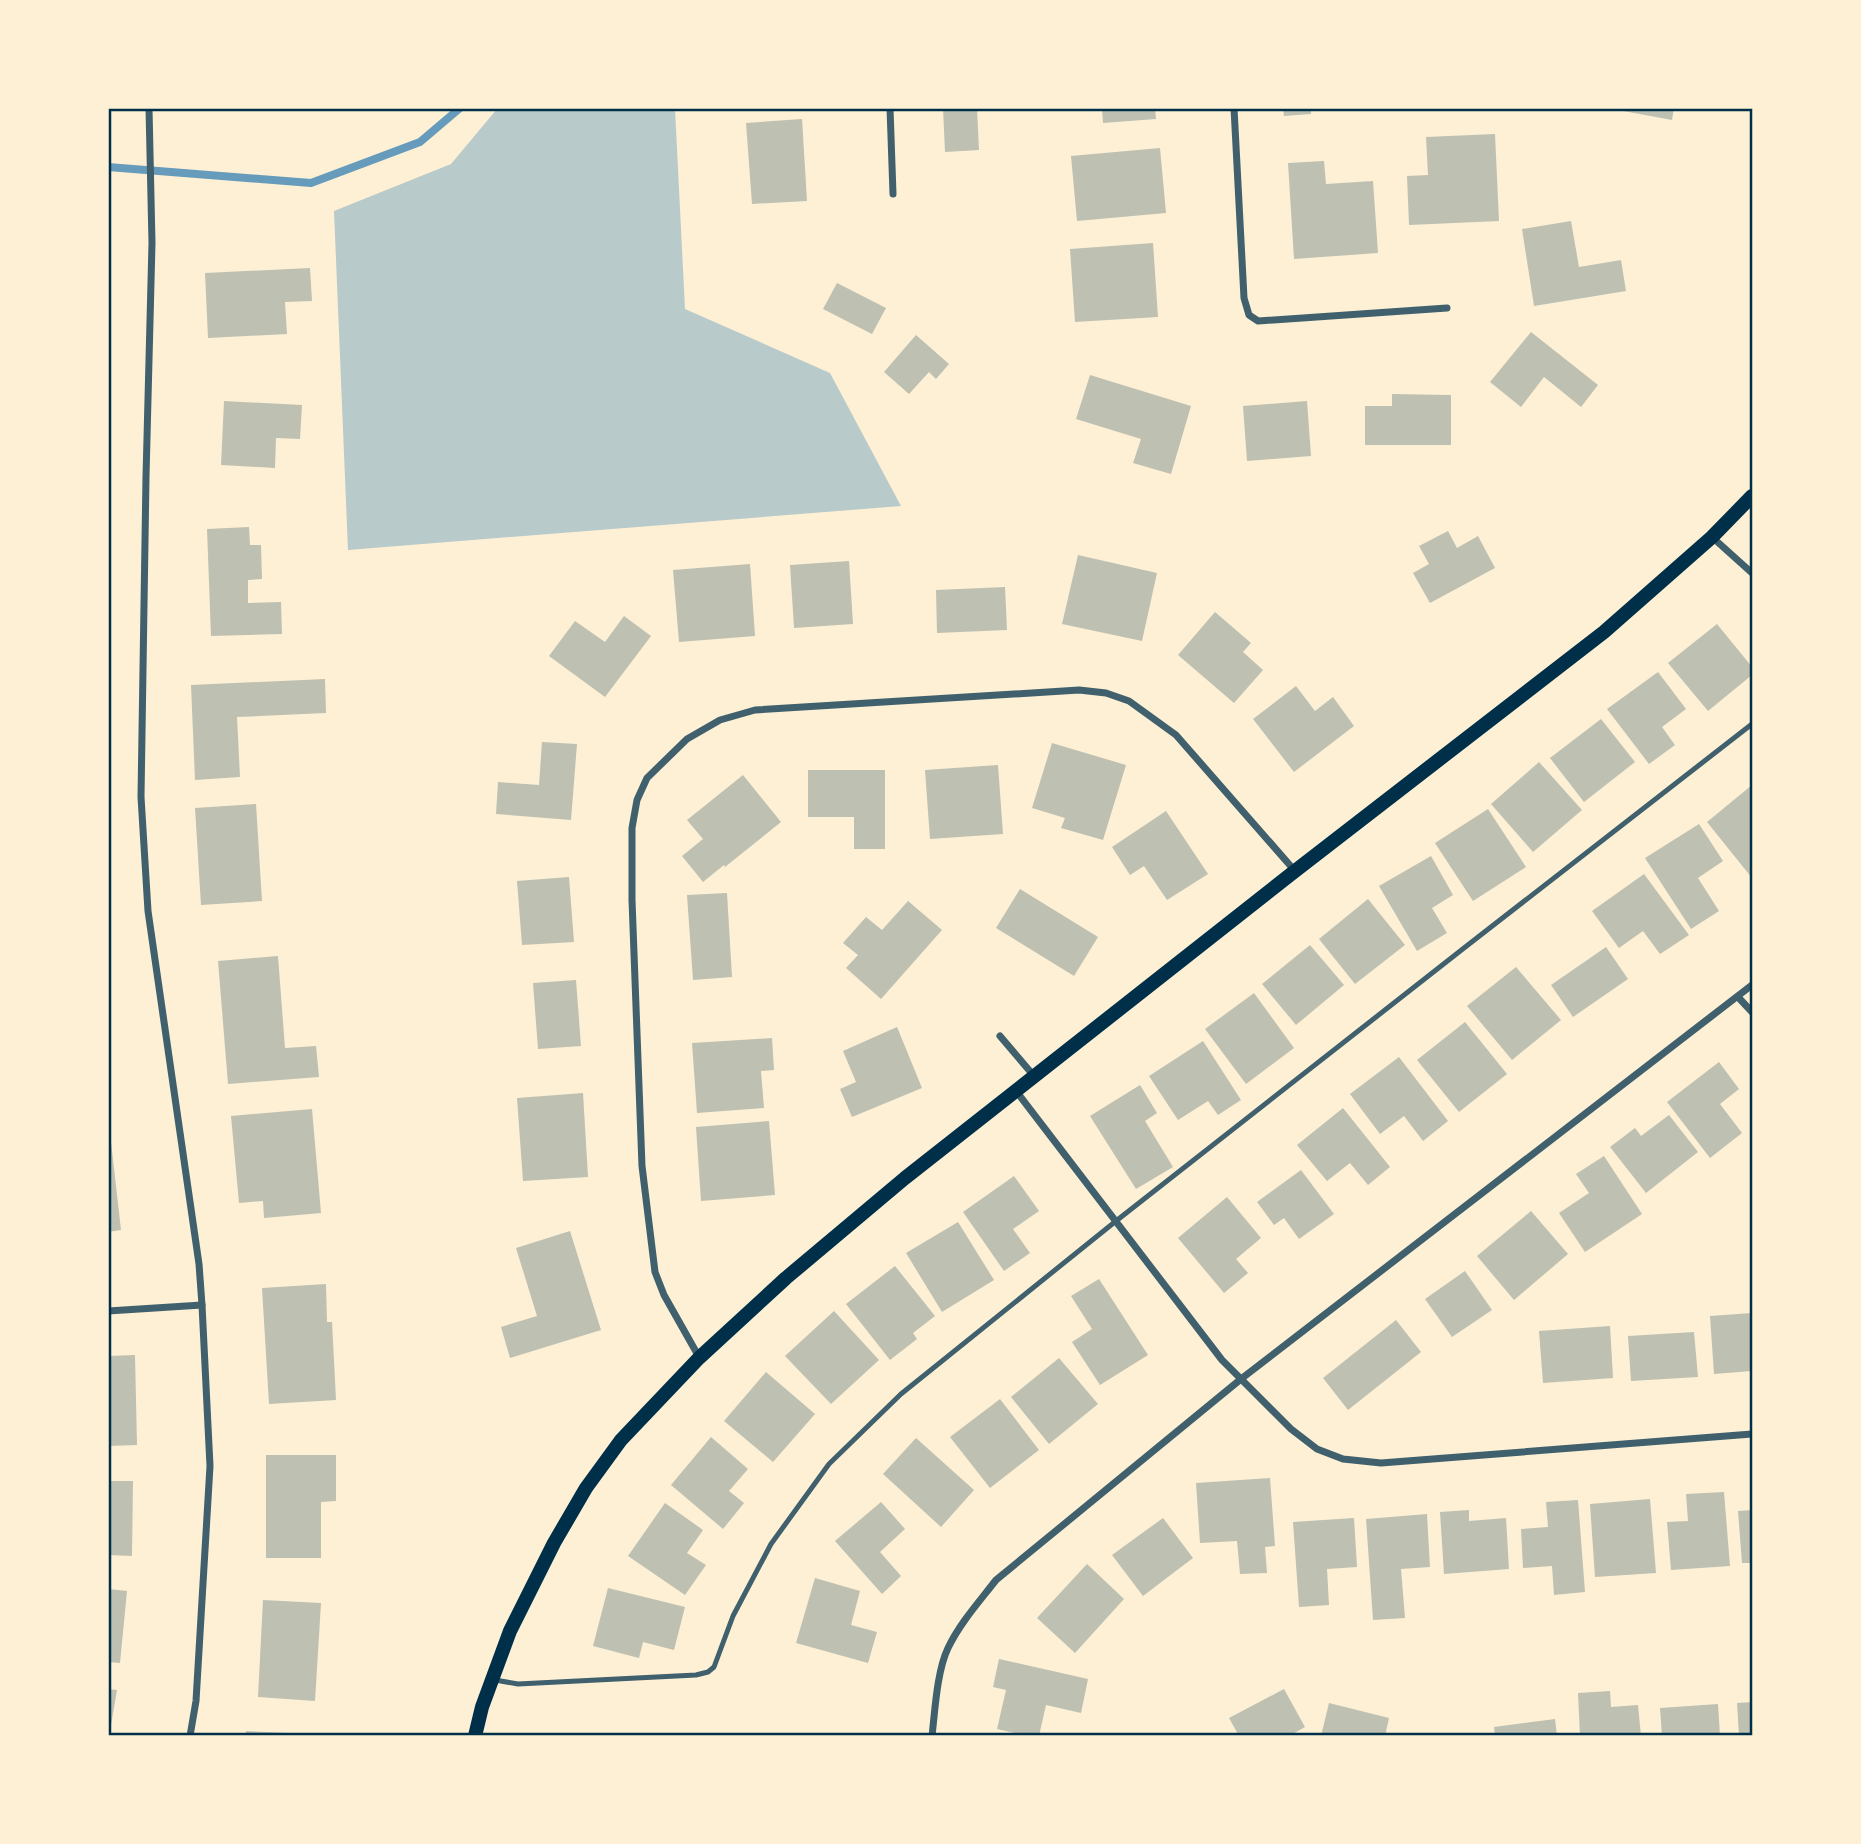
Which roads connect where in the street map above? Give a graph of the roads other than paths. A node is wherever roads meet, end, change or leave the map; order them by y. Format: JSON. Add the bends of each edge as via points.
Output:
{"nodes":[{"id":1,"x":149,"y":108,"type":"edge"},
{"id":2,"x":890,"y":108,"type":"edge"},
{"id":3,"x":1234,"y":108,"type":"edge"},
{"id":4,"x":893,"y":194,"type":"dead end"},
{"id":5,"x":1447,"y":308,"type":"dead end"},
{"id":6,"x":1752,"y":496,"type":"edge"},
{"id":7,"x":1713,"y":537,"type":"junction"},
{"id":8,"x":1752,"y":573,"type":"edge"},
{"id":9,"x":1752,"y":724,"type":"edge"},
{"id":10,"x":1295,"y":871,"type":"junction"},
{"id":11,"x":1752,"y":985,"type":"edge"},
{"id":12,"x":1738,"y":997,"type":"junction"},
{"id":13,"x":1752,"y":1012,"type":"edge"},
{"id":14,"x":1000,"y":1036,"type":"dead end"},
{"id":15,"x":1035,"y":1076,"type":"junction"},
{"id":16,"x":1016,"y":1091,"type":"junction"},
{"id":17,"x":1116,"y":1221,"type":"junction"},
{"id":18,"x":202,"y":1305,"type":"junction"},
{"id":19,"x":108,"y":1311,"type":"edge"},
{"id":20,"x":699,"y":1358,"type":"junction"},
{"id":21,"x":1241,"y":1379,"type":"junction"},
{"id":22,"x":1752,"y":1434,"type":"edge"},
{"id":23,"x":492,"y":1679,"type":"junction"},
{"id":24,"x":190,"y":1735,"type":"edge"},
{"id":25,"x":475,"y":1735,"type":"edge"},
{"id":26,"x":932,"y":1735,"type":"edge"}],
"edges":[{"from":1,"to":18,"type":"street","via":[[152,243],[141,797],[148,911]]},
{"from":2,"to":4,"type":"street"},
{"from":3,"to":5,"type":"street","via":[[1244,298],[1249,315],[1258,321]]},
{"from":6,"to":7,"type":"main road"},
{"from":7,"to":8,"type":"street"},
{"from":7,"to":10,"type":"main road","via":[[1604,632]]},
{"from":9,"to":17,"type":"lane"},
{"from":10,"to":15,"type":"main road"},
{"from":10,"to":20,"type":"street","via":[[1175,735],[1129,701],[1107,693],[1079,690],[755,710],[720,720],[687,739],[647,778],[636,800],[632,900],[642,1166],[655,1272]]},
{"from":11,"to":12,"type":"street"},
{"from":12,"to":13,"type":"street"},
{"from":12,"to":21,"type":"street"},
{"from":14,"to":15,"type":"street"},
{"from":15,"to":16,"type":"main road"},
{"from":16,"to":17,"type":"street"},
{"from":16,"to":20,"type":"main road","via":[[786,1278]]},
{"from":17,"to":21,"type":"street"},
{"from":17,"to":23,"type":"lane","via":[[901,1394],[829,1464],[771,1544],[708,1672],[518,1684]]},
{"from":18,"to":19,"type":"street"},
{"from":18,"to":24,"type":"street","via":[[210,1466]]},
{"from":20,"to":23,"type":"main road","via":[[621,1440],[586,1488],[516,1618]]},
{"from":21,"to":22,"type":"street","via":[[1317,1449],[1368,1462]]},
{"from":21,"to":26,"type":"street","via":[[996,1580],[947,1650]]},
{"from":23,"to":25,"type":"main road"}]}
